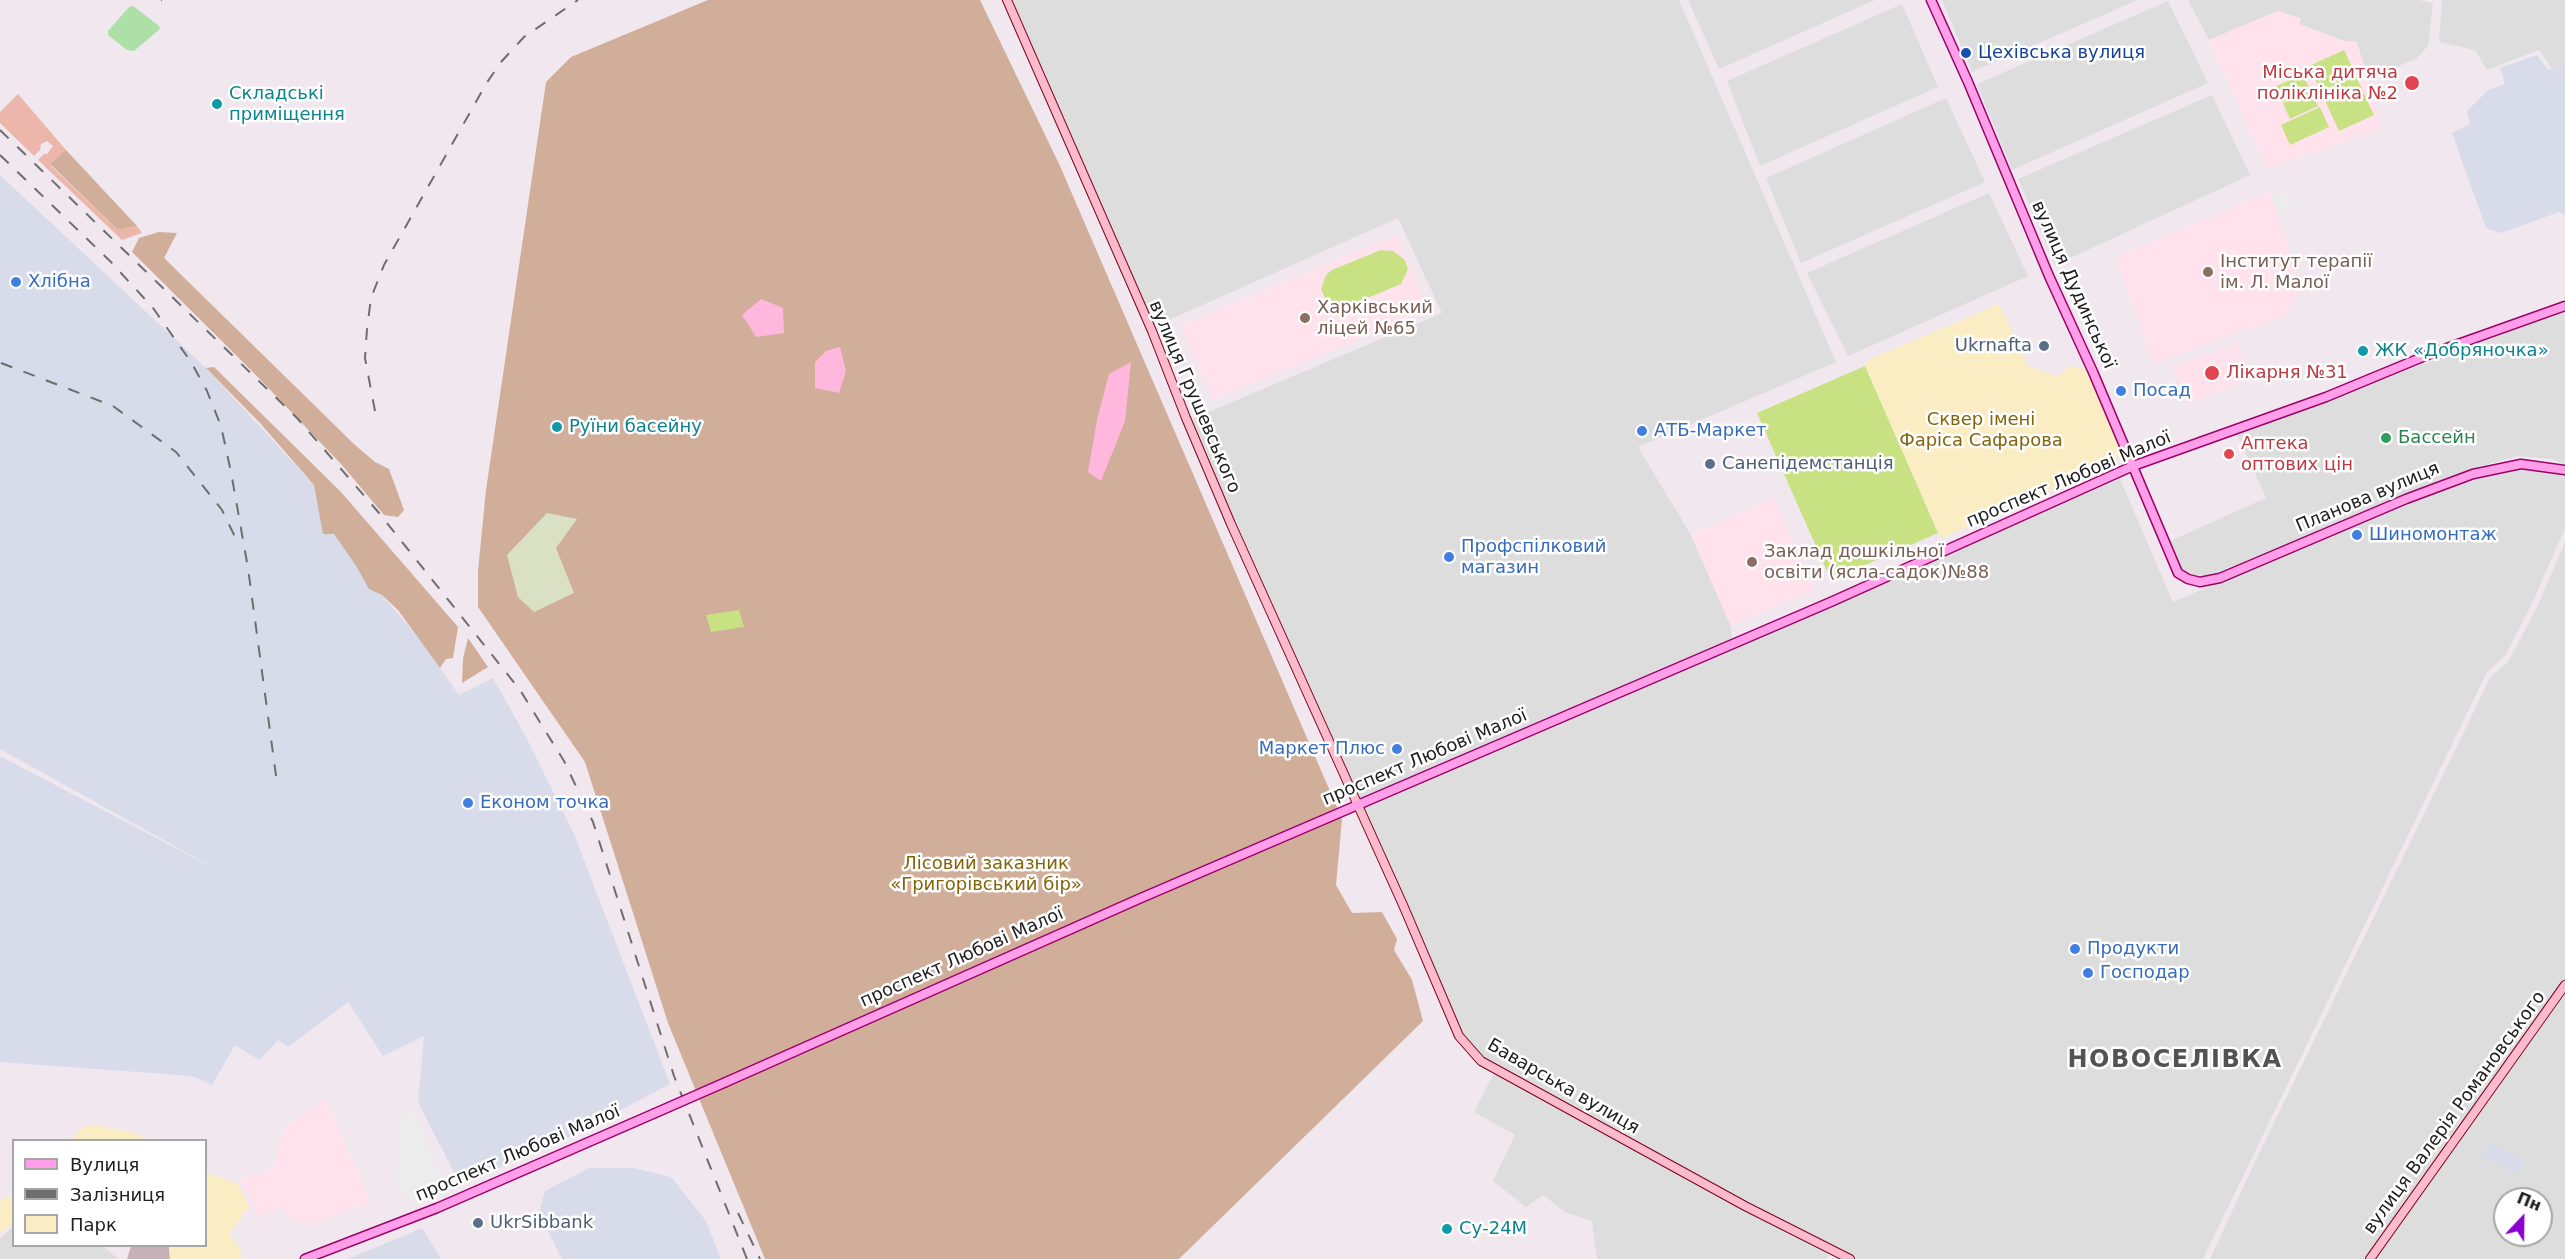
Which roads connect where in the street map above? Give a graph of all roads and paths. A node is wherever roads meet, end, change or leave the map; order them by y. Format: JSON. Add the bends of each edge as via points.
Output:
{"nodes":[{"id":1,"x":1007,"y":0,"type":"edge"},
{"id":2,"x":1931,"y":0,"type":"edge"},
{"id":3,"x":2565,"y":306,"type":"edge"},
{"id":4,"x":2133,"y":466,"type":"junction"},
{"id":5,"x":2565,"y":470,"type":"edge"},
{"id":6,"x":2188,"y":579,"type":"joint"},
{"id":7,"x":1357,"y":805,"type":"junction"},
{"id":8,"x":2565,"y":985,"type":"edge"},
{"id":9,"x":305,"y":1259,"type":"edge"},
{"id":10,"x":1850,"y":1259,"type":"edge"},
{"id":11,"x":2370,"y":1259,"type":"edge"}],
"edges":[{"from":1,"to":7,"type":"street","name":"вулиця Грушевського","via":[[1152,331],[1231,524]]},
{"from":2,"to":4,"type":"main road","name":"вулиця Дудинської"},
{"from":3,"to":4,"type":"main road","name":"проспект Любові Малої"},
{"from":4,"to":6,"type":"main road","name":"вулиця Дудинської","via":[[2173,565]]},
{"from":4,"to":7,"type":"main road","name":"проспект Любові Малої","via":[[1853,592]]},
{"from":5,"to":6,"type":"main road","name":"Планова вулиця","via":[[2521,464],[2473,474],[2220,578],[2200,582]]},
{"from":7,"to":9,"type":"main road","name":"проспект Любові Малої","bridge":true,"via":[[437,1208]]},
{"from":7,"to":10,"type":"street","name":"Баварська вулиця","via":[[1444,1005],[1471,1052],[1576,1114]]},
{"from":8,"to":11,"type":"street","name":"вулиця Валерія Романовського"}]}
